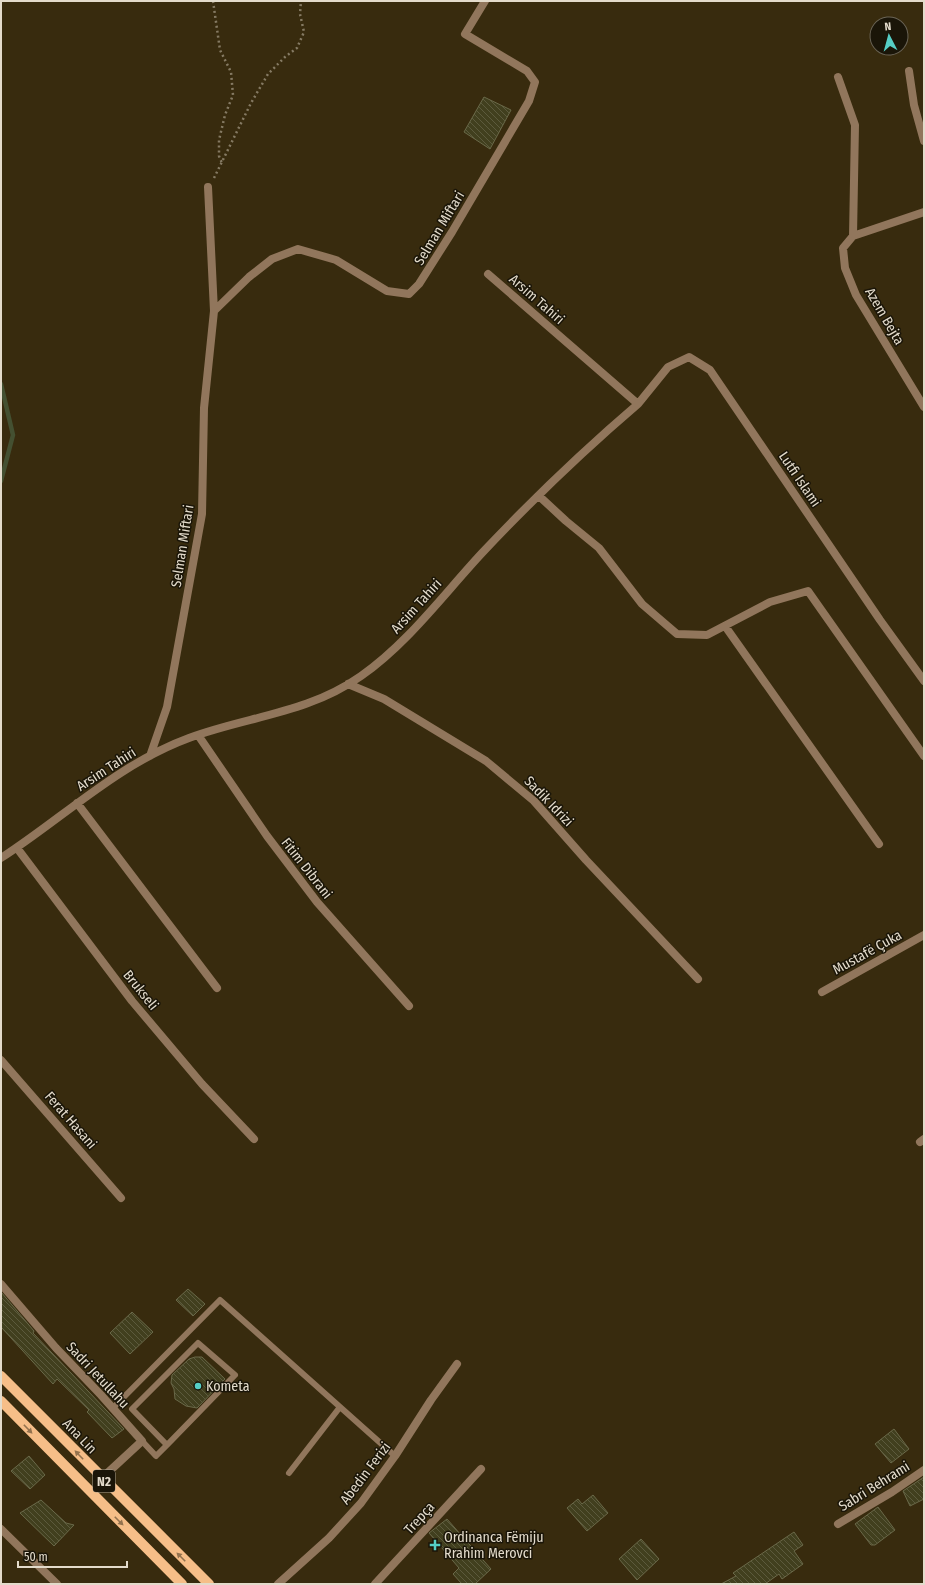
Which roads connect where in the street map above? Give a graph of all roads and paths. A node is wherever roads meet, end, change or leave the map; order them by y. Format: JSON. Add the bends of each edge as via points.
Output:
{"nodes":[{"id":1,"x":213,"y":1,"type":"edge"},
{"id":2,"x":301,"y":1,"type":"edge"},
{"id":3,"x":485,"y":1,"type":"edge"},
{"id":4,"x":909,"y":71,"type":"dead end"},
{"id":5,"x":838,"y":77,"type":"dead end"},
{"id":6,"x":924,"y":141,"type":"edge"},
{"id":7,"x":222,"y":163,"type":"junction"},
{"id":8,"x":208,"y":187,"type":"joint"},
{"id":9,"x":924,"y":212,"type":"edge"},
{"id":10,"x":853,"y":236,"type":"junction"},
{"id":11,"x":488,"y":274,"type":"dead end"},
{"id":12,"x":214,"y":311,"type":"junction"},
{"id":13,"x":638,"y":404,"type":"junction"},
{"id":14,"x":924,"y":407,"type":"edge"},
{"id":15,"x":539,"y":496,"type":"junction"},
{"id":16,"x":725,"y":626,"type":"junction"},
{"id":17,"x":924,"y":681,"type":"edge"},
{"id":18,"x":348,"y":684,"type":"junction"},
{"id":19,"x":198,"y":735,"type":"junction"},
{"id":20,"x":150,"y":756,"type":"junction"},
{"id":21,"x":924,"y":756,"type":"edge"},
{"id":22,"x":77,"y":804,"type":"junction"},
{"id":23,"x":879,"y":844,"type":"dead end"},
{"id":24,"x":17,"y":848,"type":"junction"},
{"id":25,"x":1,"y":858,"type":"edge"},
{"id":26,"x":924,"y":935,"type":"edge"},
{"id":27,"x":698,"y":979,"type":"dead end"},
{"id":28,"x":218,"y":988,"type":"dead end"},
{"id":29,"x":822,"y":992,"type":"dead end"},
{"id":30,"x":409,"y":1006,"type":"dead end"},
{"id":31,"x":1,"y":1060,"type":"edge"},
{"id":32,"x":254,"y":1139,"type":"dead end"},
{"id":33,"x":121,"y":1198,"type":"dead end"},
{"id":34,"x":1,"y":1284,"type":"edge"},
{"id":35,"x":457,"y":1364,"type":"dead end"},
{"id":36,"x":1,"y":1376,"type":"edge"},
{"id":37,"x":1,"y":1401,"type":"edge"},
{"id":38,"x":340,"y":1407,"type":"junction"},
{"id":39,"x":112,"y":1408,"type":"junction"},
{"id":40,"x":142,"y":1442,"type":"junction"},
{"id":41,"x":167,"y":1445,"type":"junction"},
{"id":42,"x":395,"y":1456,"type":"junction"},
{"id":43,"x":481,"y":1469,"type":"dead end"},
{"id":44,"x":924,"y":1470,"type":"edge"},
{"id":45,"x":289,"y":1473,"type":"dead end"},
{"id":46,"x":102,"y":1478,"type":"junction"},
{"id":47,"x":838,"y":1524,"type":"dead end"},
{"id":48,"x":1,"y":1529,"type":"edge"},
{"id":49,"x":56,"y":1584,"type":"edge"},
{"id":50,"x":182,"y":1584,"type":"edge"},
{"id":51,"x":208,"y":1584,"type":"edge"},
{"id":52,"x":278,"y":1584,"type":"edge"},
{"id":53,"x":375,"y":1584,"type":"edge"}],
"edges":[{"from":1,"to":7,"type":"path","via":[[220,50],[231,72],[233,95],[219,140],[219,156]]},
{"from":2,"to":7,"type":"path","via":[[300,14],[304,32],[297,48],[268,74],[237,129]]},
{"from":3,"to":12,"type":"street","name":"Selman Miftari","via":[[465,34],[527,71],[535,82],[529,101],[419,284],[409,294],[387,291],[336,260],[298,249],[272,259]]},
{"from":4,"to":6,"type":"street","via":[[914,105]]},
{"from":5,"to":10,"type":"street","name":"Azem Bejta","via":[[855,125]]},
{"from":7,"to":8,"type":"path"},
{"from":8,"to":12,"type":"street","name":"Selman Miftari"},
{"from":9,"to":10,"type":"street"},
{"from":10,"to":14,"type":"street","name":"Azem Bejta","via":[[843,248],[845,268],[856,295]]},
{"from":11,"to":13,"type":"street","name":"Arsim Tahiri"},
{"from":12,"to":20,"type":"street","name":"Selman Miftari","via":[[204,408],[202,514],[167,707]]},
{"from":13,"to":15,"type":"street","name":"Arsim Tahiri"},
{"from":13,"to":17,"type":"street","name":"Lutfi Islami","via":[[668,367],[682,360],[689,357],[710,370]]},
{"from":15,"to":16,"type":"street","via":[[599,548],[642,604],[677,634],[707,635]]},
{"from":15,"to":18,"type":"street","name":"Arsim Tahiri","via":[[483,552],[395,649]]},
{"from":16,"to":21,"type":"street","via":[[770,602],[808,591]]},
{"from":16,"to":23,"type":"street"},
{"from":18,"to":19,"type":"street","name":"Arsim Tahiri","via":[[326,696],[285,712]]},
{"from":18,"to":27,"type":"street","name":"Sadik Idrizi","via":[[384,699],[486,760],[534,801]]},
{"from":19,"to":20,"type":"street","name":"Arsim Tahiri"},
{"from":19,"to":30,"type":"street","name":"Fitim Dibrani","via":[[267,836],[317,902]]},
{"from":20,"to":22,"type":"street","name":"Arsim Tahiri","via":[[130,765]]},
{"from":22,"to":24,"type":"street","name":"Arsim Tahiri"},
{"from":22,"to":28,"type":"street"},
{"from":24,"to":25,"type":"street","name":"Arsim Tahiri"},
{"from":24,"to":32,"type":"street","name":"Brukseli","via":[[132,1001],[202,1084]]},
{"from":26,"to":29,"type":"street","name":"Mustafë Çuka"},
{"from":31,"to":33,"type":"street","name":"Ferat Hasani"},
{"from":34,"to":39,"type":"street","name":"Sadri Jetullahu"},
{"from":35,"to":42,"type":"street","name":"Abedin Ferizi"},
{"from":46,"to":36,"type":"main road","name":"Ana Lin","number":"N2","one_way":true},
{"from":37,"to":50,"type":"main road","number":"N2","one_way":true},
{"from":38,"to":39,"type":"lane","via":[[220,1300]]},
{"from":38,"to":42,"type":"lane"},
{"from":38,"to":45,"type":"lane"},
{"from":39,"to":40,"type":"street","name":"Sadri Jetullahu"},
{"from":40,"to":41,"type":"lane","via":[[156,1456]]},
{"from":40,"to":46,"type":"street"},
{"from":41,"to":41,"type":"lane","via":[[132,1409],[198,1344],[235,1375]]},
{"from":42,"to":52,"type":"street","name":"Abedin Ferizi","via":[[356,1509],[329,1538]]},
{"from":43,"to":53,"type":"street","name":"Trepça"},
{"from":44,"to":47,"type":"street","name":"Sabri Behrami"},
{"from":51,"to":46,"type":"main road","name":"Ana Lin","number":"N2","one_way":true},
{"from":48,"to":49,"type":"street"}]}
